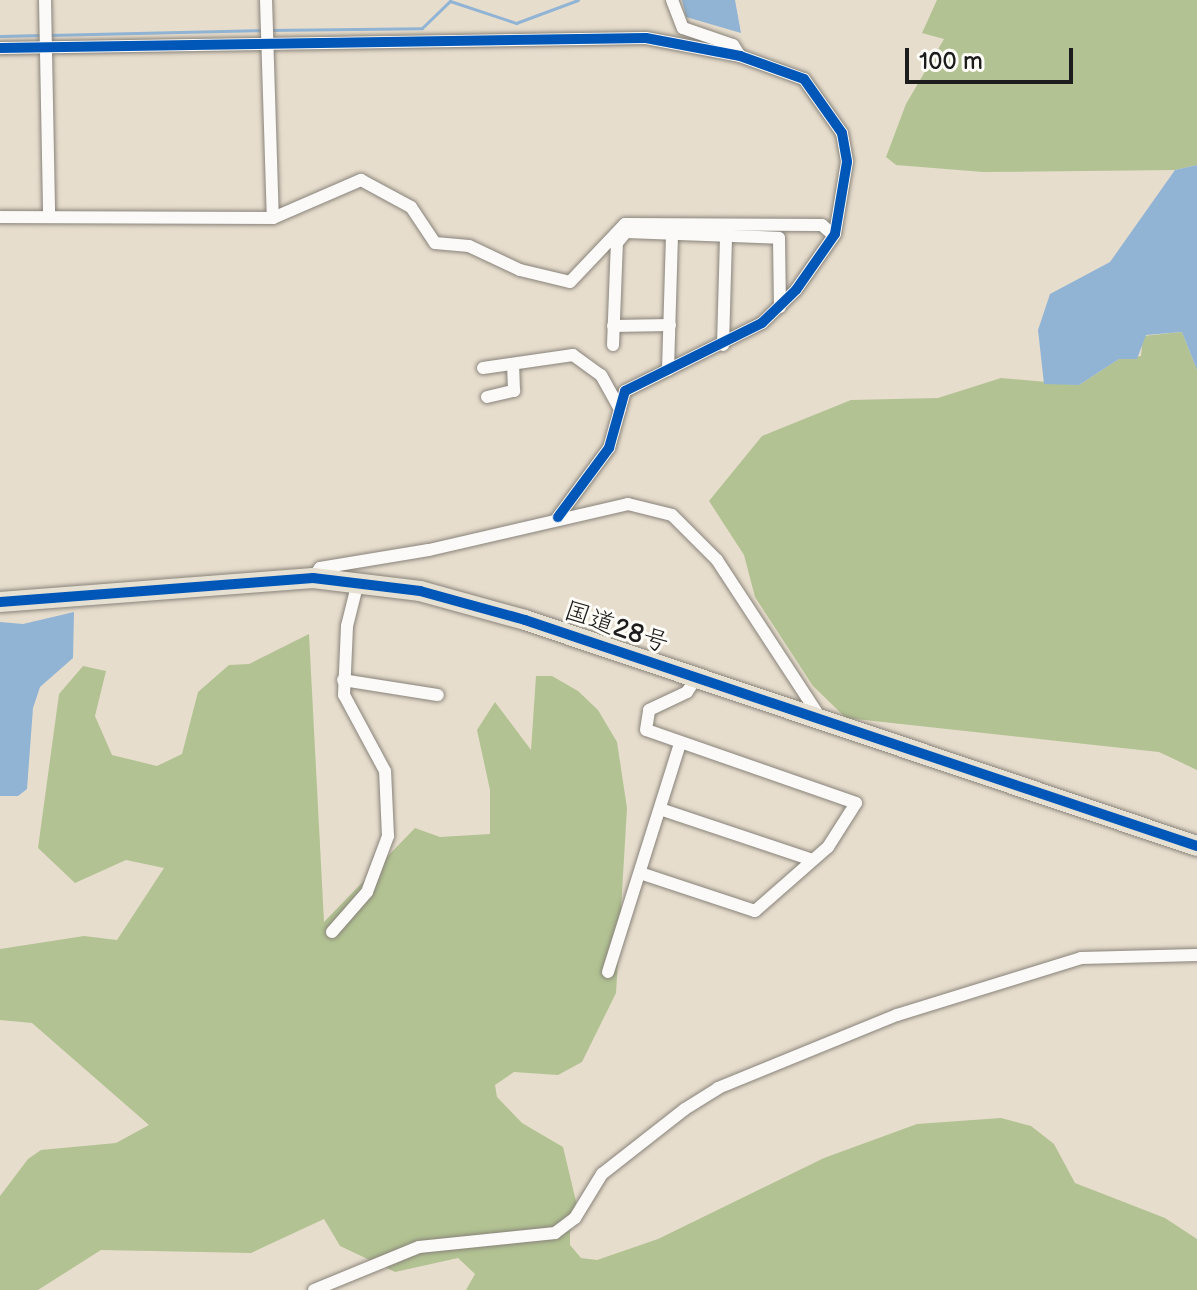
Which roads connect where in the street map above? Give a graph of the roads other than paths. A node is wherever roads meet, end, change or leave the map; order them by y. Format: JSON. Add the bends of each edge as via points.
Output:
{"nodes":[{"id":1,"x":45,"y":0,"type":"edge"},
{"id":2,"x":266,"y":0,"type":"edge"},
{"id":3,"x":672,"y":0,"type":"edge"},
{"id":4,"x":267,"y":40,"type":"junction"},
{"id":5,"x":45,"y":45,"type":"junction"},
{"id":6,"x":0,"y":48,"type":"edge"},
{"id":7,"x":740,"y":56,"type":"junction"},
{"id":8,"x":49,"y":216,"type":"junction"},
{"id":9,"x":0,"y":217,"type":"edge"},
{"id":10,"x":273,"y":218,"type":"junction"},
{"id":11,"x":672,"y":234,"type":"junction"},
{"id":12,"x":833,"y":235,"type":"junction"},
{"id":13,"x":726,"y":236,"type":"junction"},
{"id":14,"x":780,"y":307,"type":"junction"},
{"id":15,"x":670,"y":325,"type":"junction"},
{"id":16,"x":613,"y":326,"type":"junction"},
{"id":17,"x":613,"y":345,"type":"dead end"},
{"id":18,"x":723,"y":345,"type":"junction"},
{"id":19,"x":513,"y":364,"type":"junction"},
{"id":20,"x":483,"y":368,"type":"dead end"},
{"id":21,"x":668,"y":370,"type":"junction"},
{"id":22,"x":487,"y":397,"type":"dead end"},
{"id":23,"x":620,"y":409,"type":"junction"},
{"id":24,"x":558,"y":517,"type":"junction"},
{"id":25,"x":313,"y":578,"type":"junction"},
{"id":26,"x":358,"y":582,"type":"junction"},
{"id":27,"x":0,"y":602,"type":"edge"},
{"id":28,"x":696,"y":678,"type":"junction"},
{"id":29,"x":343,"y":680,"type":"junction"},
{"id":30,"x":438,"y":695,"type":"dead end"},
{"id":31,"x":821,"y":719,"type":"junction"},
{"id":32,"x":680,"y":743,"type":"junction"},
{"id":33,"x":660,"y":809,"type":"junction"},
{"id":34,"x":1197,"y":846,"type":"edge"},
{"id":35,"x":812,"y":860,"type":"junction"},
{"id":36,"x":640,"y":873,"type":"junction"},
{"id":37,"x":332,"y":932,"type":"dead end"},
{"id":38,"x":1197,"y":955,"type":"edge"},
{"id":39,"x":608,"y":972,"type":"dead end"},
{"id":40,"x":314,"y":1290,"type":"edge"}],
"edges":[{"from":1,"to":5,"type":"street"},
{"from":2,"to":4,"type":"street"},
{"from":3,"to":7,"type":"street","via":[[683,28],[733,45]]},
{"from":4,"to":5,"type":"street"},
{"from":4,"to":7,"type":"street","via":[[646,38]]},
{"from":4,"to":10,"type":"street"},
{"from":5,"to":6,"type":"street"},
{"from":5,"to":8,"type":"street"},
{"from":7,"to":12,"type":"street","via":[[804,79],[838,123],[847,162]]},
{"from":8,"to":9,"type":"street"},
{"from":8,"to":10,"type":"street"},
{"from":10,"to":12,"type":"street","via":[[361,180],[411,207],[435,243],[469,246],[520,270],[570,282],[625,224],[822,225]]},
{"from":11,"to":13,"type":"street"},
{"from":11,"to":15,"type":"street"},
{"from":11,"to":16,"type":"street","via":[[626,232],[617,243]]},
{"from":12,"to":14,"type":"street"},
{"from":13,"to":14,"type":"street","via":[[779,238]]},
{"from":13,"to":18,"type":"street"},
{"from":14,"to":18,"type":"street"},
{"from":15,"to":16,"type":"street"},
{"from":15,"to":21,"type":"street"},
{"from":16,"to":17,"type":"street"},
{"from":18,"to":21,"type":"street"},
{"from":19,"to":20,"type":"street"},
{"from":19,"to":22,"type":"street","via":[[514,391]]},
{"from":19,"to":23,"type":"street","via":[[573,355],[601,375]]},
{"from":21,"to":23,"type":"street","via":[[625,391]]},
{"from":23,"to":24,"type":"street","via":[[609,448]]},
{"from":24,"to":25,"type":"street","via":[[429,550],[320,568]]},
{"from":24,"to":31,"type":"street","via":[[628,504],[672,515],[717,560]]},
{"from":25,"to":26,"type":"highway","name":"国道28号"},
{"from":25,"to":27,"type":"highway","name":"国道28号"},
{"from":26,"to":28,"type":"highway","name":"国道28号","via":[[482,607]]},
{"from":26,"to":29,"type":"street","via":[[347,626]]},
{"from":28,"to":31,"type":"highway","name":"国道28号"},
{"from":28,"to":32,"type":"street","via":[[687,692],[649,710],[643,724]]},
{"from":29,"to":30,"type":"street"},
{"from":29,"to":37,"type":"street","via":[[344,695],[385,771],[388,836],[367,892]]},
{"from":31,"to":34,"type":"highway","name":"国道28号"},
{"from":32,"to":33,"type":"street"},
{"from":32,"to":35,"type":"street","via":[[856,803],[843,831]]},
{"from":33,"to":35,"type":"street"},
{"from":33,"to":36,"type":"street"},
{"from":35,"to":36,"type":"street","via":[[755,911]]},
{"from":36,"to":39,"type":"street"},
{"from":38,"to":40,"type":"street","via":[[1081,958],[897,1015],[718,1088],[685,1109],[602,1174],[575,1218],[555,1233],[419,1247]]}]}
